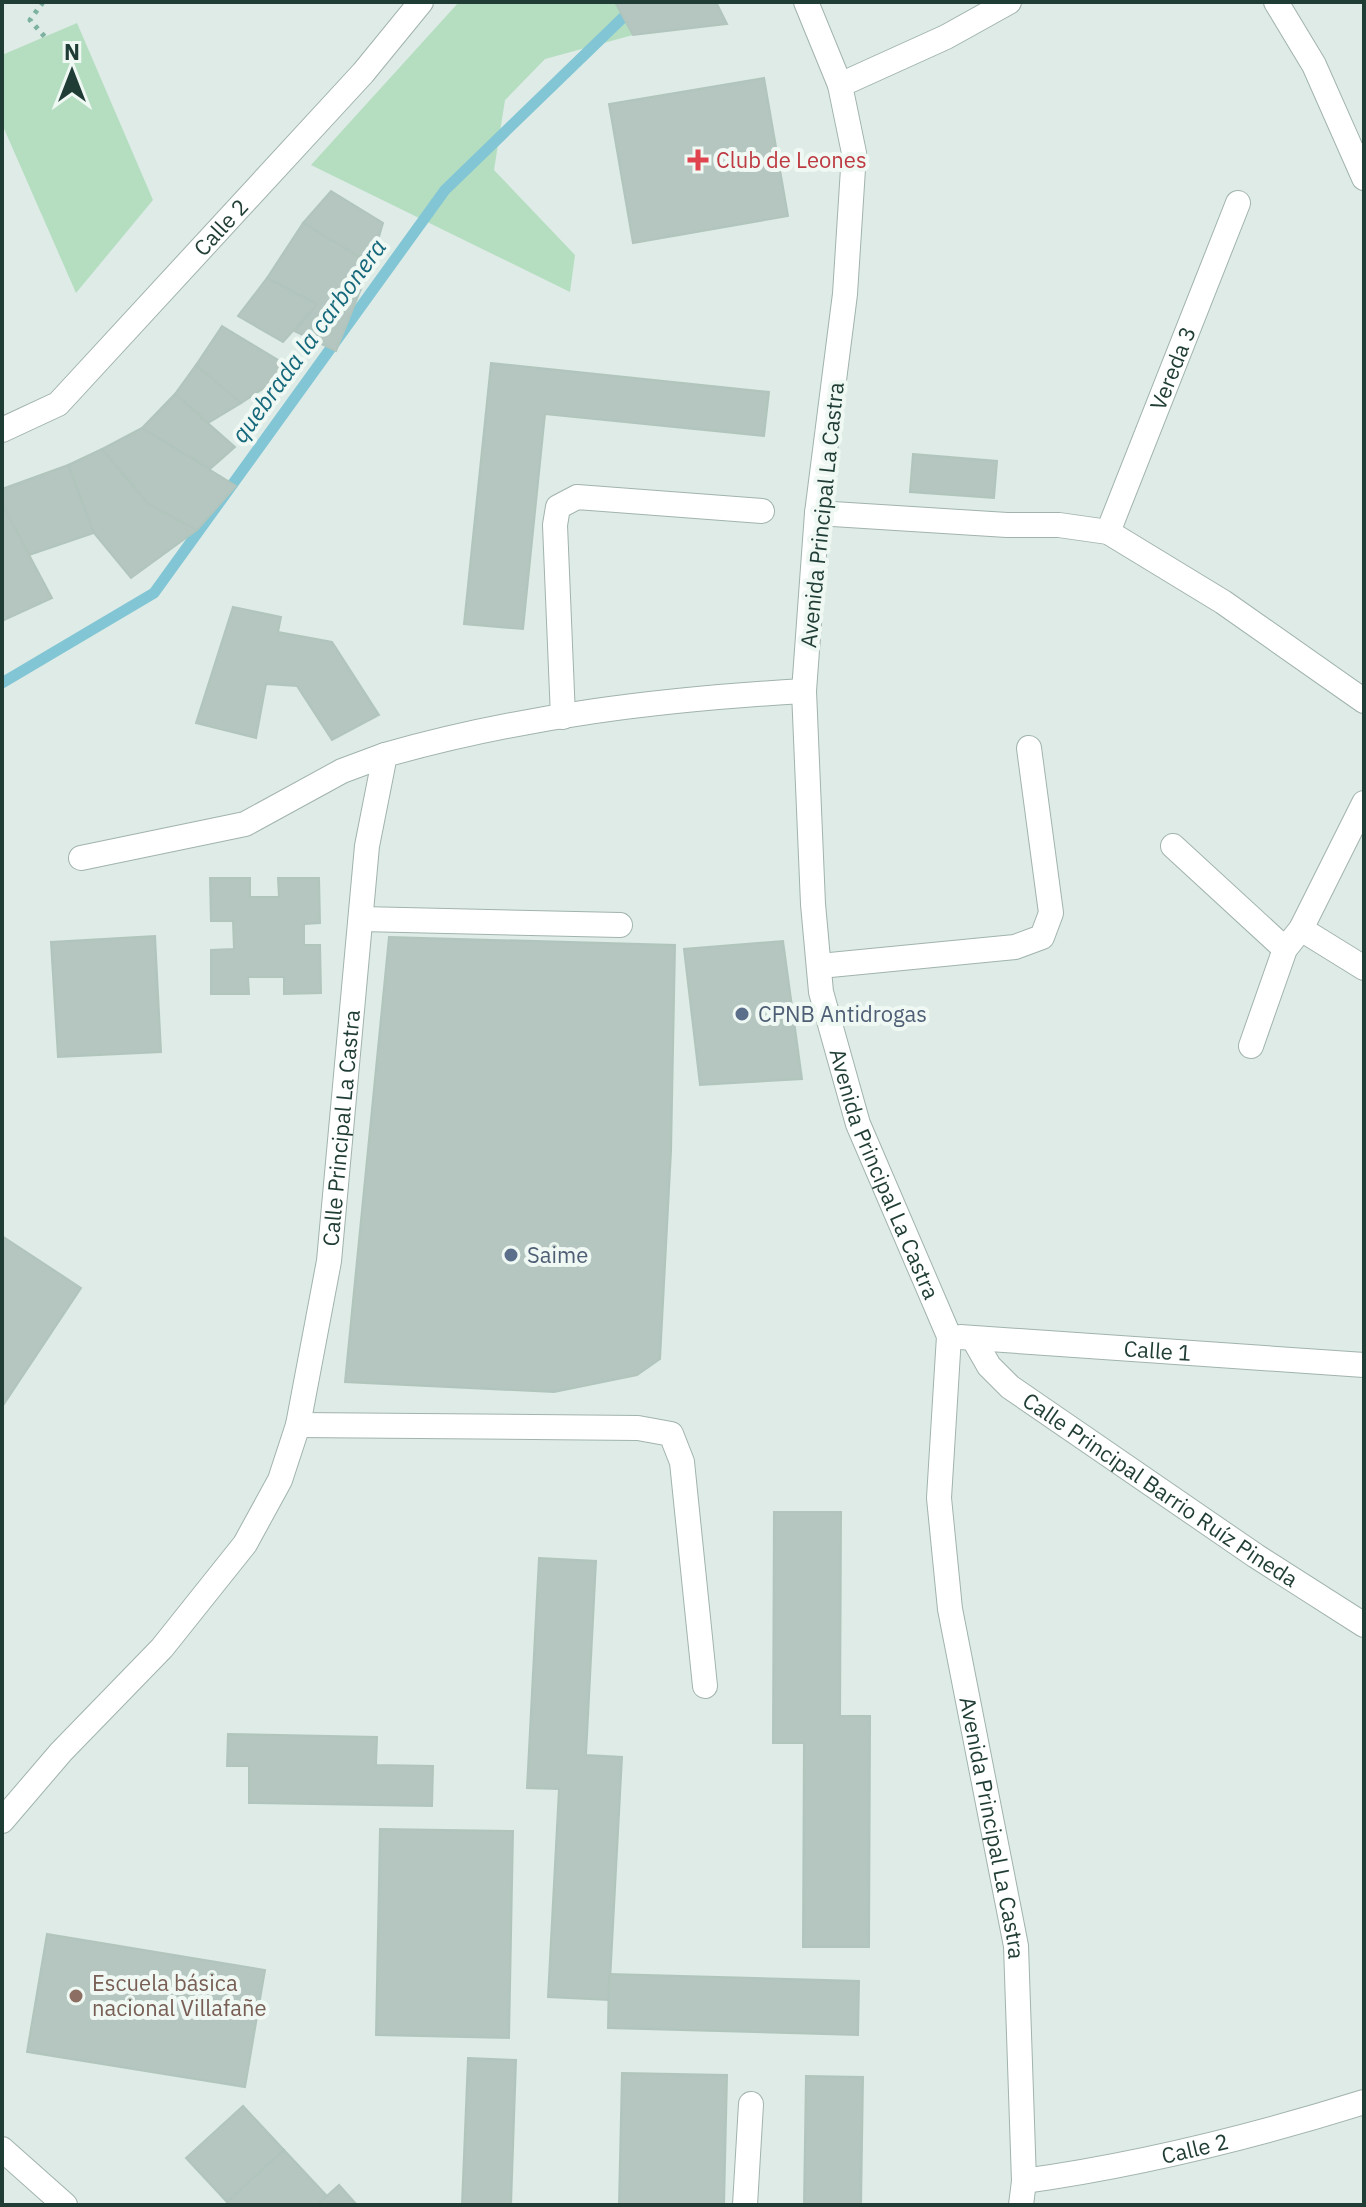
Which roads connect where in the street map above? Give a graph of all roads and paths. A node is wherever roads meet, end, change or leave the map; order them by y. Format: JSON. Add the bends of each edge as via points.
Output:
{"nodes":[{"id":1,"x":43,"y":2,"type":"edge"},
{"id":2,"x":421,"y":2,"type":"edge"},
{"id":3,"x":806,"y":2,"type":"edge"},
{"id":4,"x":1009,"y":2,"type":"edge"},
{"id":5,"x":1276,"y":2,"type":"edge"},
{"id":6,"x":45,"y":37,"type":"dead end"},
{"id":7,"x":840,"y":85,"type":"junction"},
{"id":8,"x":1364,"y":178,"type":"edge"},
{"id":9,"x":1238,"y":203,"type":"dead end"},
{"id":10,"x":2,"y":430,"type":"edge"},
{"id":11,"x":762,"y":511,"type":"dead end"},
{"id":12,"x":817,"y":513,"type":"junction"},
{"id":13,"x":1108,"y":532,"type":"junction"},
{"id":14,"x":804,"y":691,"type":"junction"},
{"id":15,"x":1364,"y":701,"type":"edge"},
{"id":16,"x":563,"y":717,"type":"junction"},
{"id":17,"x":1029,"y":748,"type":"dead end"},
{"id":18,"x":385,"y":755,"type":"junction"},
{"id":19,"x":1364,"y":803,"type":"edge"},
{"id":20,"x":1173,"y":846,"type":"dead end"},
{"id":21,"x":81,"y":858,"type":"dead end"},
{"id":22,"x":361,"y":919,"type":"junction"},
{"id":23,"x":620,"y":925,"type":"dead end"},
{"id":24,"x":1301,"y":929,"type":"junction"},
{"id":25,"x":1285,"y":949,"type":"junction"},
{"id":26,"x":820,"y":966,"type":"junction"},
{"id":27,"x":1364,"y":968,"type":"edge"},
{"id":28,"x":1251,"y":1046,"type":"dead end"},
{"id":29,"x":961,"y":1337,"type":"junction"},
{"id":30,"x":1364,"y":1365,"type":"edge"},
{"id":31,"x":298,"y":1425,"type":"junction"},
{"id":32,"x":1364,"y":1625,"type":"edge"},
{"id":33,"x":705,"y":1686,"type":"dead end"},
{"id":34,"x":2,"y":1821,"type":"edge"},
{"id":35,"x":1364,"y":2102,"type":"edge"},
{"id":36,"x":751,"y":2104,"type":"dead end"},
{"id":37,"x":2,"y":2149,"type":"edge"},
{"id":38,"x":1022,"y":2193,"type":"edge"},
{"id":39,"x":65,"y":2205,"type":"edge"},
{"id":40,"x":745,"y":2205,"type":"edge"}],
"edges":[{"from":1,"to":6,"type":"path","via":[[30,20]]},
{"from":2,"to":10,"type":"street","name":"Calle 2","via":[[363,73],[58,404]]},
{"from":3,"to":7,"type":"street","name":"Avenida Principal La Castra"},
{"from":4,"to":7,"type":"street"},
{"from":5,"to":8,"type":"street","via":[[1314,65]]},
{"from":7,"to":12,"type":"street","name":"Avenida Principal La Castra","via":[[854,153],[852,197]]},
{"from":9,"to":13,"type":"street","name":"Vereda 3"},
{"from":11,"to":16,"type":"street","via":[[577,497],[558,507]]},
{"from":12,"to":13,"type":"street"},
{"from":12,"to":14,"type":"street","name":"Avenida Principal La Castra"},
{"from":13,"to":15,"type":"street","via":[[1223,602]]},
{"from":14,"to":16,"type":"street"},
{"from":14,"to":26,"type":"street","name":"Avenida Principal La Castra"},
{"from":16,"to":18,"type":"street","via":[[471,732]]},
{"from":17,"to":26,"type":"street","via":[[1051,913],[1042,937],[1015,947]]},
{"from":18,"to":21,"type":"street","via":[[342,771],[245,824]]},
{"from":18,"to":22,"type":"street","name":"Calle Principal La Castra"},
{"from":19,"to":24,"type":"street"},
{"from":20,"to":25,"type":"street"},
{"from":22,"to":23,"type":"street"},
{"from":22,"to":31,"type":"street","name":"Calle Principal La Castra","via":[[329,1261]]},
{"from":24,"to":25,"type":"street"},
{"from":24,"to":27,"type":"street"},
{"from":25,"to":28,"type":"street"},
{"from":26,"to":29,"type":"street","name":"Avenida Principal La Castra","via":[[821,992],[858,1124]]},
{"from":29,"to":30,"type":"street","name":"Calle 1"},
{"from":29,"to":32,"type":"street","name":"Calle Principal Barrio Ruíz Pineda","via":[[1010,1387]]},
{"from":29,"to":38,"type":"street","name":"Avenida Principal La Castra","via":[[939,1498],[950,1609],[1016,1946]]},
{"from":31,"to":33,"type":"street","via":[[638,1428],[671,1434],[682,1462]]},
{"from":31,"to":34,"type":"street","name":"Calle Principal La Castra","via":[[280,1480],[245,1544],[162,1648]]},
{"from":35,"to":38,"type":"street","name":"Calle 2"},
{"from":36,"to":40,"type":"street"},
{"from":37,"to":39,"type":"street"}]}
